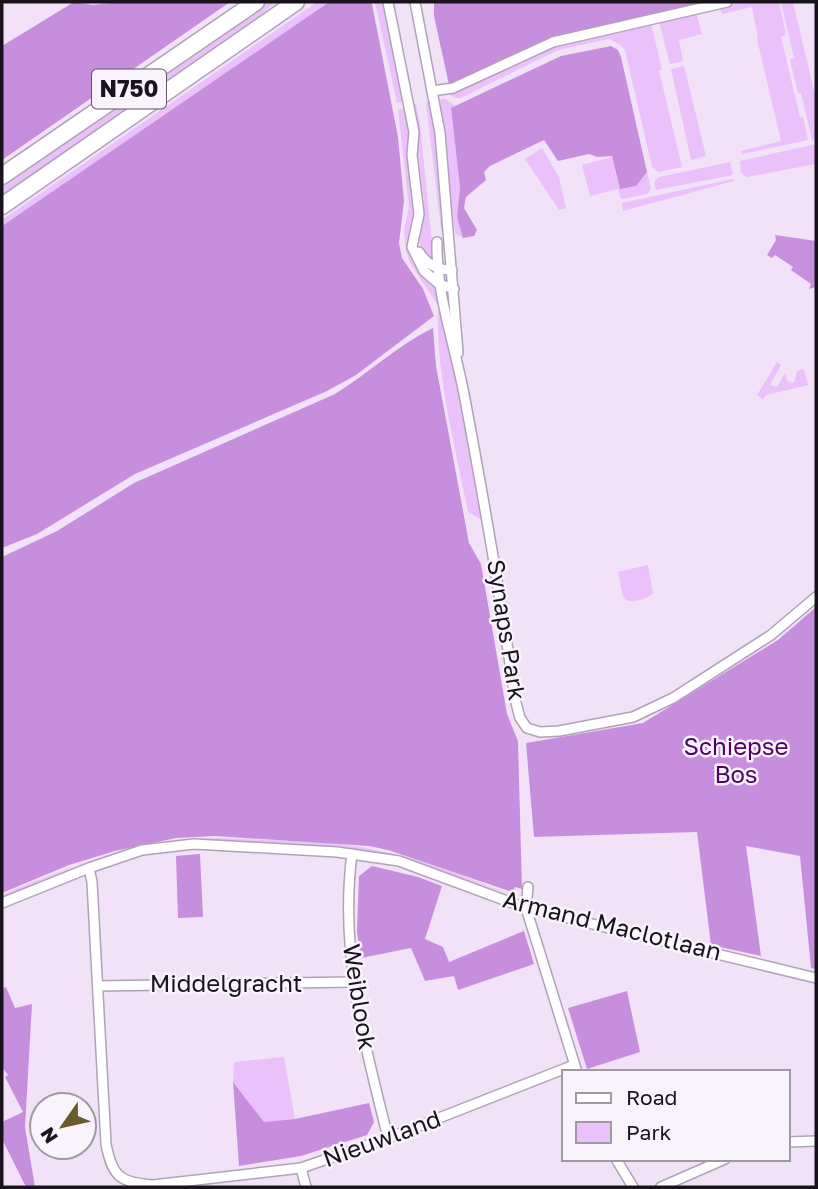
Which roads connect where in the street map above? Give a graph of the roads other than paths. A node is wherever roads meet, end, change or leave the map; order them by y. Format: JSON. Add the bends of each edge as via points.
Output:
{"nodes":[{"id":1,"x":256,"y":2,"type":"edge"},
{"id":2,"x":296,"y":2,"type":"edge"},
{"id":3,"x":388,"y":2,"type":"edge"},
{"id":4,"x":418,"y":2,"type":"edge"},
{"id":5,"x":727,"y":2,"type":"edge"},
{"id":6,"x":432,"y":91,"type":"junction"},
{"id":7,"x":2,"y":176,"type":"edge"},
{"id":8,"x":2,"y":206,"type":"edge"},
{"id":9,"x":413,"y":241,"type":"junction"},
{"id":10,"x":437,"y":242,"type":"dead end"},
{"id":11,"x":438,"y":269,"type":"junction"},
{"id":12,"x":452,"y":270,"type":"junction"},
{"id":13,"x":439,"y":284,"type":"junction"},
{"id":14,"x":454,"y":289,"type":"junction"},
{"id":15,"x":460,"y":372,"type":"junction"},
{"id":16,"x":816,"y":597,"type":"edge"},
{"id":17,"x":352,"y":854,"type":"junction"},
{"id":18,"x":89,"y":868,"type":"junction"},
{"id":19,"x":528,"y":887,"type":"dead end"},
{"id":20,"x":2,"y":903,"type":"edge"},
{"id":21,"x":526,"y":908,"type":"junction"},
{"id":22,"x":816,"y":978,"type":"edge"},
{"id":23,"x":353,"y":982,"type":"junction"},
{"id":24,"x":98,"y":986,"type":"junction"},
{"id":25,"x":575,"y":1068,"type":"edge"},
{"id":26,"x":562,"y":1073,"type":"edge"},
{"id":27,"x":388,"y":1138,"type":"junction"},
{"id":28,"x":816,"y":1141,"type":"edge"},
{"id":29,"x":790,"y":1142,"type":"edge"},
{"id":30,"x":617,"y":1161,"type":"edge"},
{"id":31,"x":720,"y":1161,"type":"edge"},
{"id":32,"x":301,"y":1168,"type":"junction"},
{"id":33,"x":153,"y":1186,"type":"edge"},
{"id":34,"x":306,"y":1187,"type":"edge"},
{"id":35,"x":633,"y":1187,"type":"edge"},
{"id":36,"x":661,"y":1187,"type":"edge"}],
"edges":[{"from":1,"to":7,"type":"highway","number":"N750"},
{"from":2,"to":8,"type":"highway","number":"N750"},
{"from":3,"to":9,"type":"street","via":[[414,132],[419,214]]},
{"from":4,"to":6,"type":"street"},
{"from":5,"to":6,"type":"street","via":[[553,42],[453,88]]},
{"from":6,"to":12,"type":"street","name":"Synaps Park"},
{"from":9,"to":11,"type":"street","via":[[422,257]]},
{"from":9,"to":13,"type":"street","name":"Synaps Park","via":[[414,254],[424,271]]},
{"from":10,"to":11,"type":"street"},
{"from":11,"to":12,"type":"street"},
{"from":11,"to":13,"type":"street"},
{"from":12,"to":14,"type":"street","name":"Synaps Park"},
{"from":13,"to":14,"type":"street"},
{"from":13,"to":15,"type":"street","name":"Synaps Park"},
{"from":14,"to":15,"type":"street","name":"Synaps Park"},
{"from":15,"to":16,"type":"street","name":"Synaps Park","via":[[525,731],[559,731],[645,712],[771,635]]},
{"from":17,"to":18,"type":"street","name":"Armand Maclotlaan","via":[[194,844],[142,850]]},
{"from":17,"to":21,"type":"street","name":"Armand Maclotlaan","via":[[399,862]]},
{"from":17,"to":23,"type":"street","name":"Weiblook","via":[[348,903]]},
{"from":18,"to":20,"type":"street","name":"Armand Maclotlaan"},
{"from":18,"to":24,"type":"street","name":"Nieuwland"},
{"from":19,"to":21,"type":"street"},
{"from":21,"to":22,"type":"street","name":"Armand Maclotlaan"},
{"from":21,"to":25,"type":"street"},
{"from":23,"to":24,"type":"street","name":"Middelgracht"},
{"from":23,"to":27,"type":"street","name":"Weiblook"},
{"from":24,"to":33,"type":"street","name":"Nieuwland","via":[[110,1164],[119,1177]]},
{"from":26,"to":27,"type":"street","name":"Nieuwland"},
{"from":27,"to":32,"type":"street","name":"Nieuwland"},
{"from":28,"to":29,"type":"street"},
{"from":30,"to":35,"type":"street"},
{"from":31,"to":36,"type":"street"},
{"from":32,"to":33,"type":"street","name":"Nieuwland"},
{"from":32,"to":34,"type":"street"}]}
